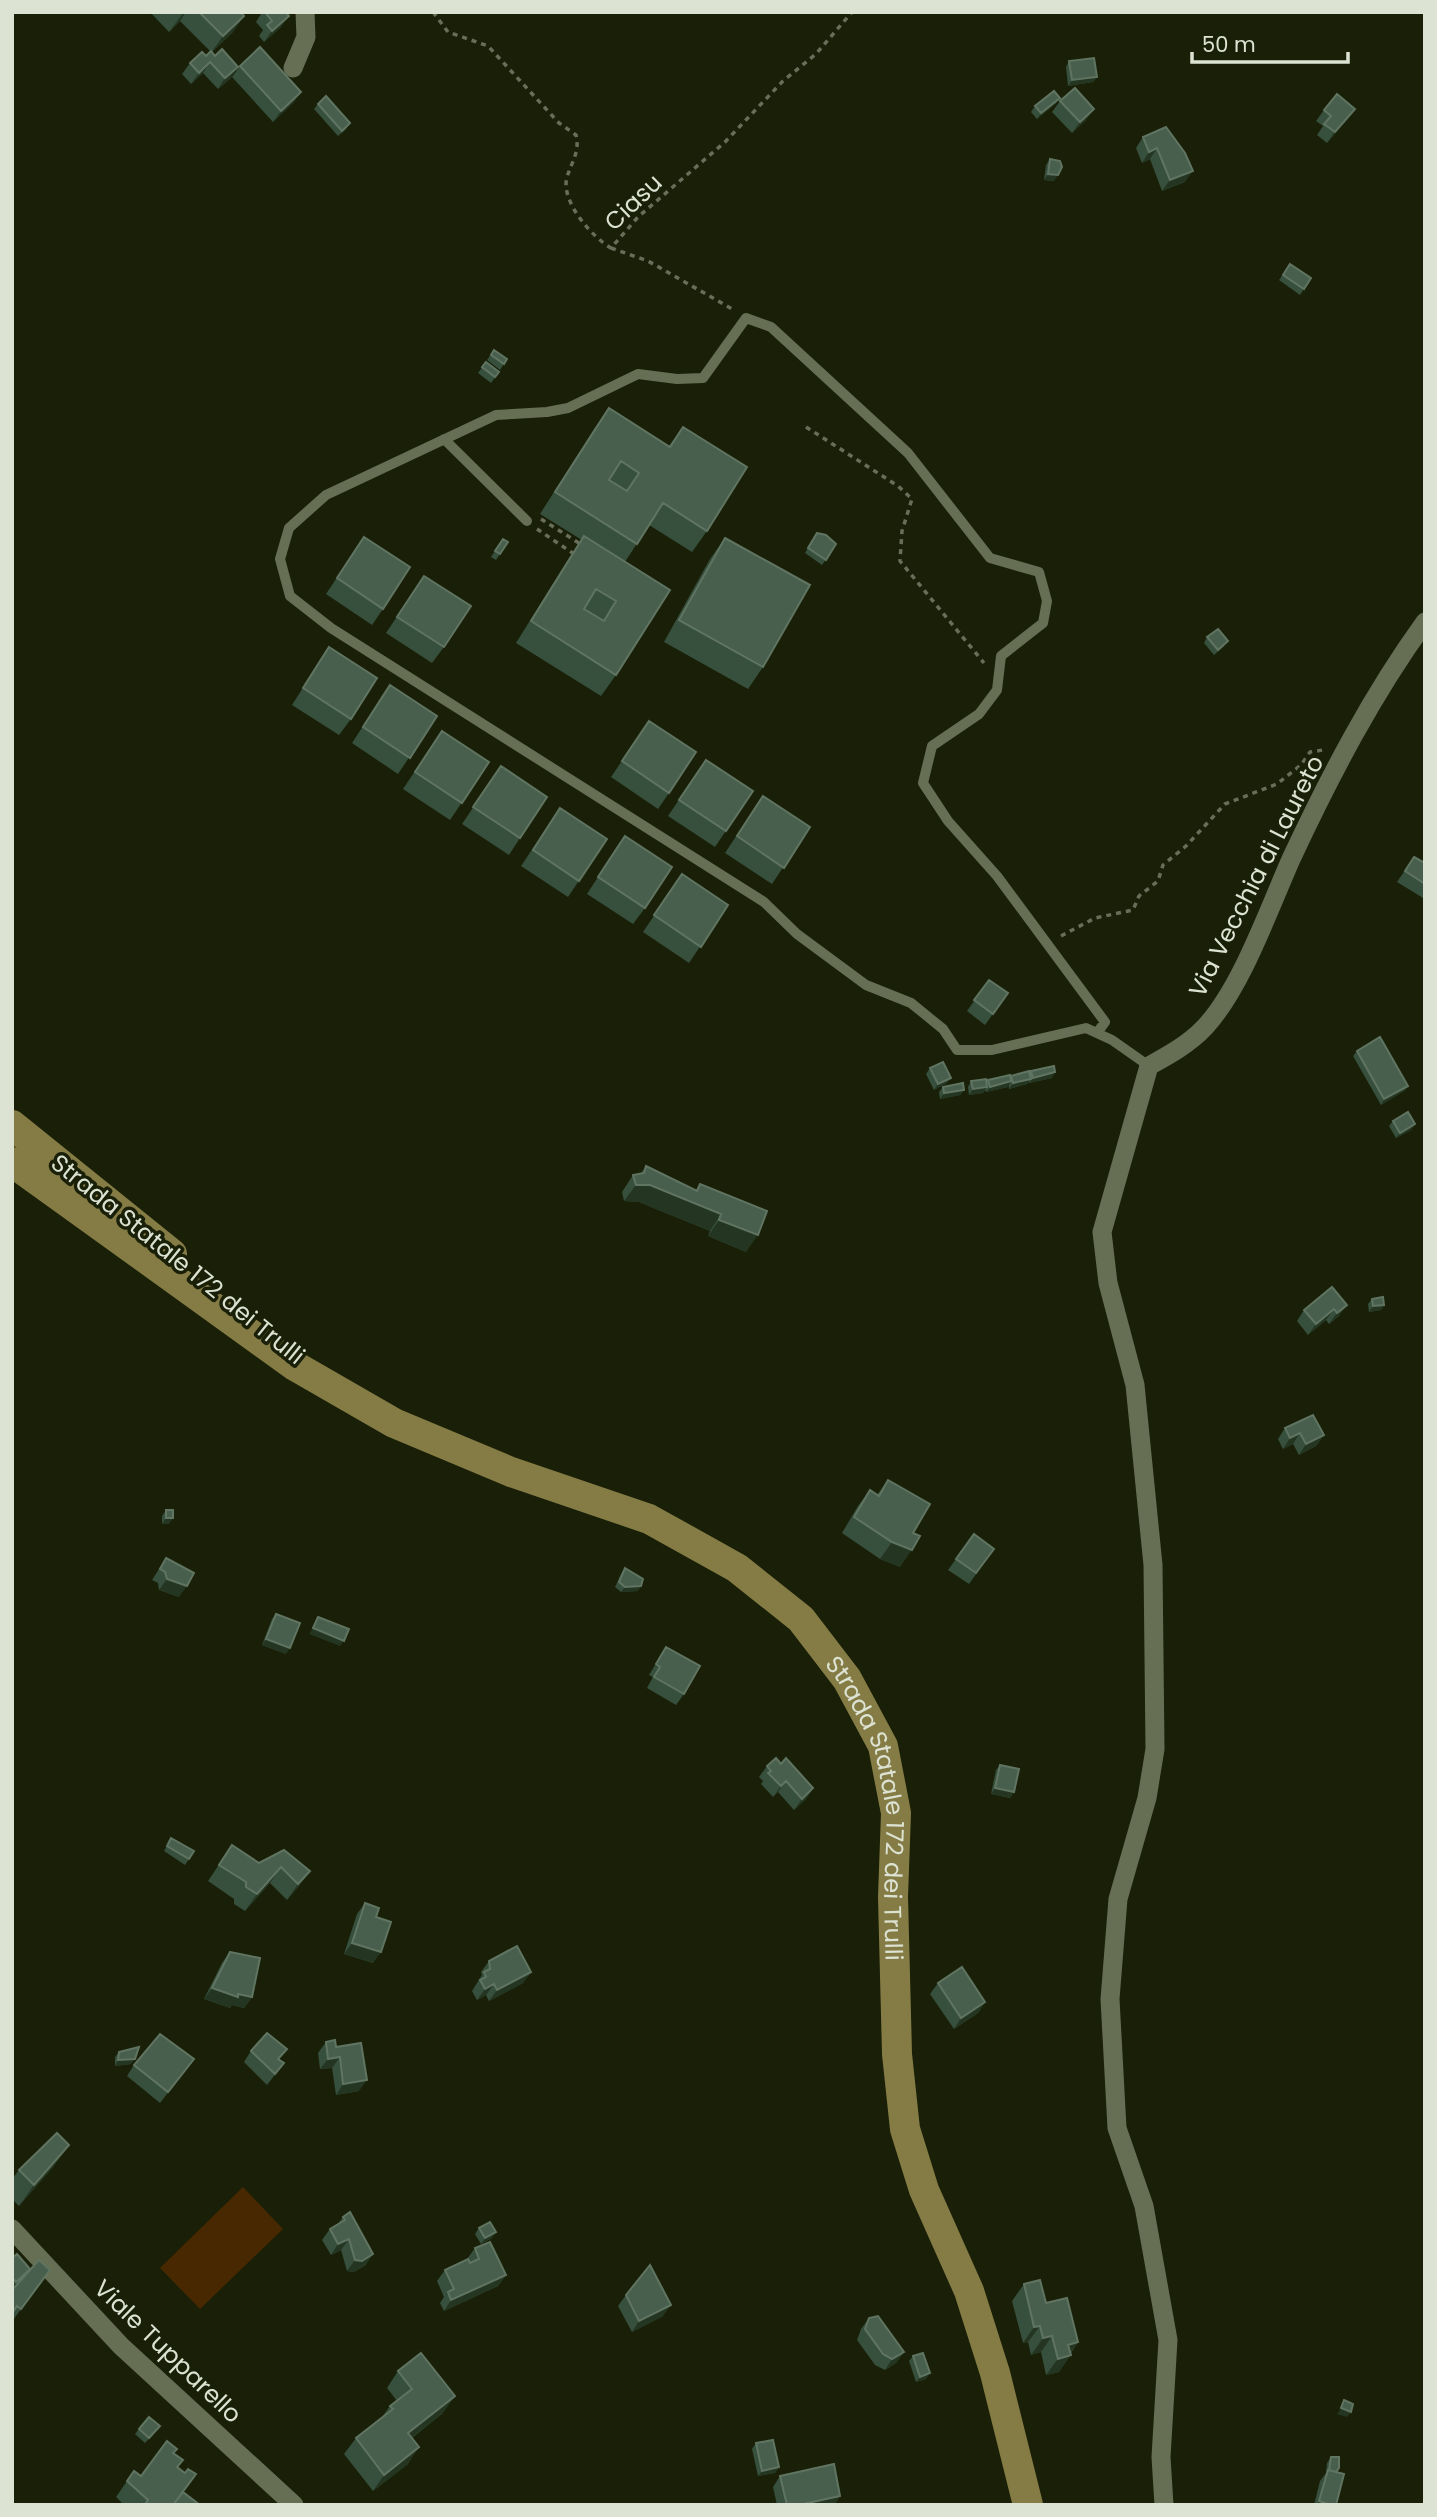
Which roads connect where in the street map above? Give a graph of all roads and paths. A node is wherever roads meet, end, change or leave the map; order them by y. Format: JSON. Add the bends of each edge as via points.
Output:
{"nodes":[{"id":1,"x":305,"y":12,"type":"edge"},
{"id":2,"x":433,"y":12,"type":"edge"},
{"id":3,"x":852,"y":12,"type":"edge"},
{"id":4,"x":293,"y":68,"type":"dead end"},
{"id":5,"x":611,"y":248,"type":"junction"},
{"id":6,"x":746,"y":317,"type":"junction"},
{"id":7,"x":806,"y":427,"type":"dead end"},
{"id":8,"x":443,"y":439,"type":"junction"},
{"id":9,"x":525,"y":519,"type":"junction"},
{"id":10,"x":584,"y":547,"type":"edge"},
{"id":11,"x":585,"y":561,"type":"edge"},
{"id":12,"x":1425,"y":622,"type":"edge"},
{"id":13,"x":997,"y":690,"type":"junction"},
{"id":14,"x":1341,"y":760,"type":"junction"},
{"id":15,"x":1048,"y":945,"type":"junction"},
{"id":16,"x":1097,"y":1033,"type":"junction"},
{"id":17,"x":1149,"y":1066,"type":"junction"},
{"id":18,"x":12,"y":1125,"type":"edge"},
{"id":19,"x":12,"y":1162,"type":"edge"},
{"id":20,"x":344,"y":1392,"type":"junction"},
{"id":21,"x":12,"y":2228,"type":"edge"},
{"id":22,"x":293,"y":2505,"type":"edge"},
{"id":23,"x":1028,"y":2505,"type":"edge"},
{"id":24,"x":1164,"y":2505,"type":"edge"}],
"edges":[{"from":1,"to":4,"type":"street","via":[[306,37]]},
{"from":2,"to":5,"type":"path","name":"Ciasu","via":[[448,32],[488,47],[559,123],[576,135],[579,147],[566,180],[573,207],[594,238]]},
{"from":3,"to":5,"type":"path","name":"Ciasu","via":[[816,54],[638,217]]},
{"from":5,"to":6,"type":"path","via":[[648,261]]},
{"from":6,"to":8,"type":"lane","via":[[704,378],[638,374],[568,408],[496,415]]},
{"from":6,"to":13,"type":"lane","via":[[771,327],[908,453],[990,558],[1039,572],[1046,601],[1043,623],[1001,656]]},
{"from":7,"to":13,"type":"path","via":[[912,499],[902,531],[900,561],[982,660]]},
{"from":8,"to":9,"type":"lane"},
{"from":8,"to":16,"type":"lane","via":[[326,495],[289,528],[280,559],[290,596],[331,628],[764,902],[797,934],[866,985],[911,1003],[943,1029],[957,1050],[992,1050],[1086,1028]]},
{"from":9,"to":10,"type":"path","via":[[529,510]]},
{"from":9,"to":11,"type":"path"},
{"from":12,"to":14,"type":"street","name":"Via Vecchia di Laureto","via":[[1384,679]]},
{"from":13,"to":15,"type":"lane","via":[[979,714],[932,746],[923,783]]},
{"from":14,"to":15,"type":"path","via":[[1322,750],[1310,752],[1277,784],[1225,804],[1163,865],[1158,881],[1139,896],[1133,910],[1095,918]]},
{"from":14,"to":17,"type":"street","name":"Via Vecchia di Laureto","via":[[1236,980],[1206,1026],[1184,1046]]},
{"from":15,"to":16,"type":"lane","via":[[1105,1023]]},
{"from":16,"to":17,"type":"lane"},
{"from":17,"to":24,"type":"street","via":[[1102,1232],[1108,1283],[1135,1385],[1153,1565],[1155,1749],[1147,1798],[1118,1899],[1110,1999],[1117,2128],[1144,2206],[1168,2340],[1161,2457]]},
{"from":18,"to":20,"type":"main road","name":"Strada Statale 172 dei Trulli"},
{"from":19,"to":20,"type":"main road","name":"Strada Statale 172 dei Trulli","via":[[296,1366]]},
{"from":20,"to":23,"type":"main road","name":"Strada Statale 172 dei Trulli","via":[[405,1428],[511,1472],[649,1519],[737,1568],[801,1619],[848,1679],[883,1746],[897,1813],[893,1896],[897,2054],[905,2129],[924,2190],[969,2291],[996,2374]]},
{"from":21,"to":22,"type":"street","name":"Viale Tupparello","via":[[121,2346]]}]}
